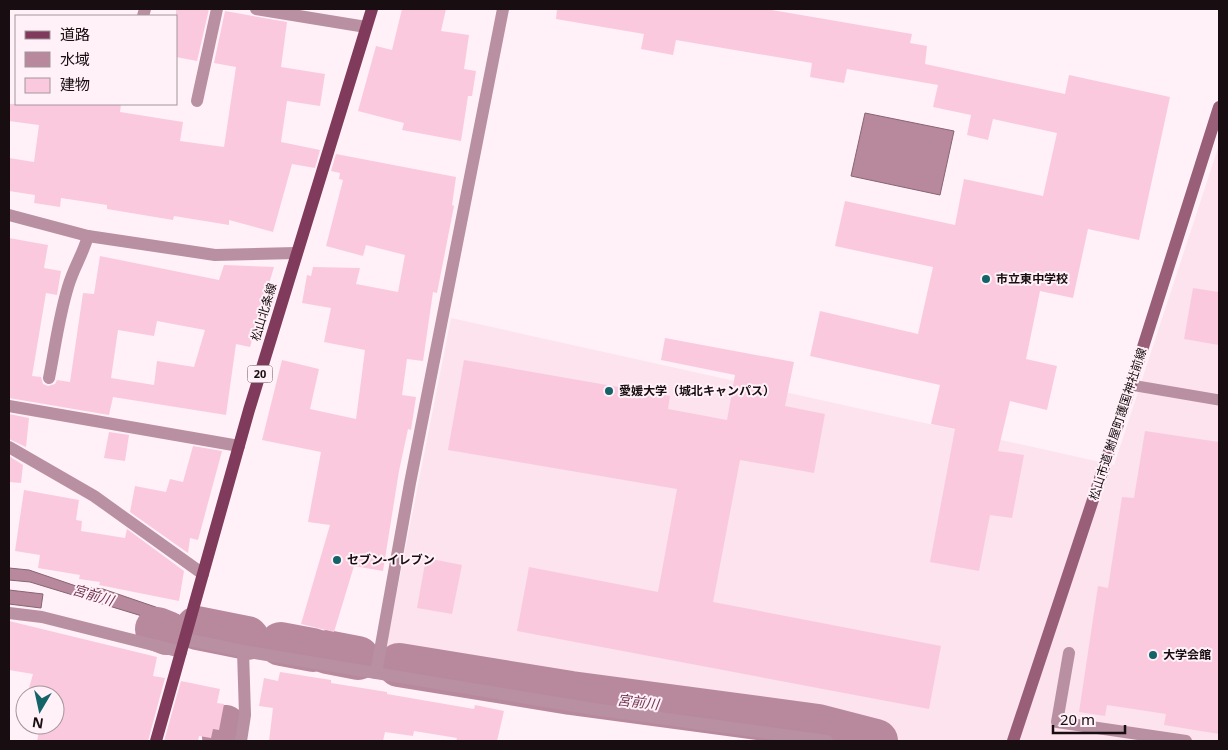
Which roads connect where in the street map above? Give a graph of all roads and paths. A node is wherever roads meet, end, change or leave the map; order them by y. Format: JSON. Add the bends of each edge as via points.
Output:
{"nodes":[{"id":1,"x":217,"y":9,"type":"edge"},
{"id":2,"x":256,"y":9,"type":"edge"},
{"id":3,"x":372,"y":9,"type":"edge"},
{"id":4,"x":503,"y":9,"type":"edge"},
{"id":5,"x":366,"y":27,"type":"junction"},
{"id":6,"x":197,"y":102,"type":"dead end"},
{"id":7,"x":1219,"y":107,"type":"edge"},
{"id":8,"x":9,"y":215,"type":"edge"},
{"id":9,"x":88,"y":236,"type":"junction"},
{"id":10,"x":296,"y":253,"type":"junction"},
{"id":11,"x":49,"y":378,"type":"dead end"},
{"id":12,"x":1131,"y":384,"type":"junction"},
{"id":13,"x":1219,"y":400,"type":"edge"},
{"id":14,"x":9,"y":406,"type":"edge"},
{"id":15,"x":239,"y":446,"type":"junction"},
{"id":16,"x":9,"y":447,"type":"edge"},
{"id":17,"x":203,"y":574,"type":"junction"},
{"id":18,"x":9,"y":612,"type":"edge"},
{"id":19,"x":185,"y":639,"type":"junction"},
{"id":20,"x":244,"y":651,"type":"junction"},
{"id":21,"x":181,"y":652,"type":"junction"},
{"id":22,"x":1069,"y":653,"type":"dead end"},
{"id":23,"x":376,"y":672,"type":"junction"},
{"id":24,"x":156,"y":741,"type":"edge"},
{"id":25,"x":241,"y":741,"type":"edge"},
{"id":26,"x":827,"y":741,"type":"edge"},
{"id":27,"x":1013,"y":741,"type":"edge"},
{"id":28,"x":1186,"y":741,"type":"edge"}],
"edges":[{"from":1,"to":6,"type":"street"},
{"from":2,"to":5,"type":"street"},
{"from":3,"to":5,"type":"main road","name":"松山北条線","number":"20"},
{"from":4,"to":23,"type":"street"},
{"from":5,"to":10,"type":"main road","name":"松山北条線","number":"20"},
{"from":7,"to":12,"type":"street","name":"松山市道 鮒屋町護国神社前線"},
{"from":8,"to":9,"type":"street"},
{"from":9,"to":10,"type":"street","via":[[215,255]]},
{"from":9,"to":11,"type":"street","via":[[67,288]]},
{"from":10,"to":15,"type":"main road","name":"松山北条線","number":"20"},
{"from":12,"to":13,"type":"lane"},
{"from":12,"to":27,"type":"street","name":"松山市道 鮒屋町護国神社前線"},
{"from":14,"to":15,"type":"street"},
{"from":15,"to":17,"type":"main road","name":"松山北条線","number":"20"},
{"from":16,"to":17,"type":"street","via":[[94,496]]},
{"from":17,"to":19,"type":"main road","name":"松山北条線","number":"20"},
{"from":18,"to":21,"type":"street","via":[[42,617]]},
{"from":19,"to":20,"type":"street"},
{"from":19,"to":21,"type":"main road","name":"松山北条線","number":"20"},
{"from":20,"to":23,"type":"street"},
{"from":20,"to":25,"type":"street","via":[[245,715]]},
{"from":21,"to":24,"type":"main road","name":"松山北条線","number":"20"},
{"from":22,"to":28,"type":"street","via":[[1057,722]]},
{"from":23,"to":26,"type":"street","via":[[593,709]]}]}
